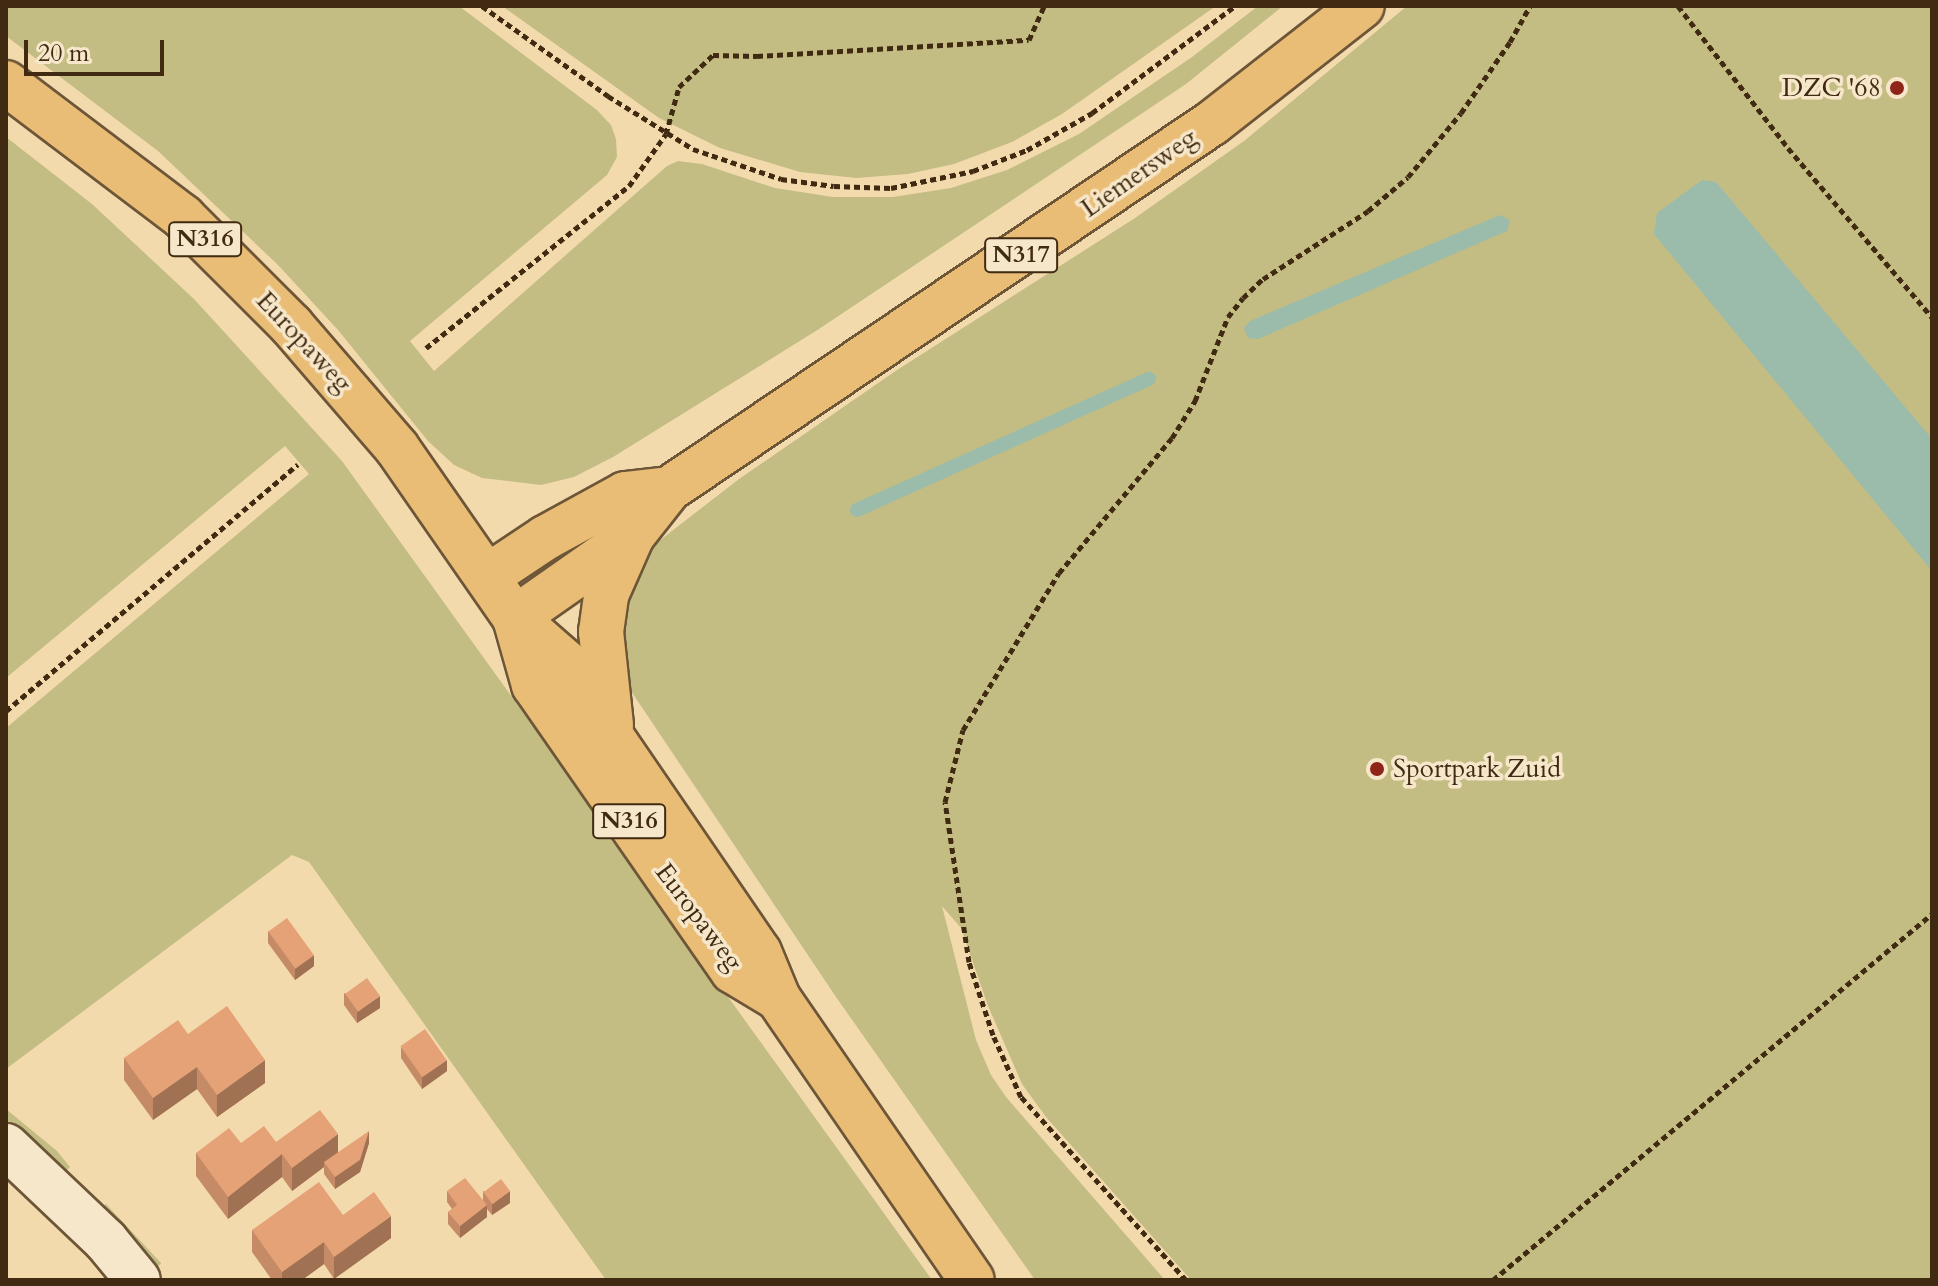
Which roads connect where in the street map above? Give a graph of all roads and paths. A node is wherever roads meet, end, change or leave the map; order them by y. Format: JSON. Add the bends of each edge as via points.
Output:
{"nodes":[{"id":1,"x":482,"y":6,"type":"edge"},
{"id":2,"x":1044,"y":6,"type":"edge"},
{"id":3,"x":1235,"y":6,"type":"edge"},
{"id":4,"x":1362,"y":6,"type":"edge"},
{"id":5,"x":1530,"y":6,"type":"edge"},
{"id":6,"x":1678,"y":6,"type":"edge"},
{"id":7,"x":6,"y":83,"type":"edge"},
{"id":8,"x":666,"y":134,"type":"junction"},
{"id":9,"x":1932,"y":317,"type":"edge"},
{"id":10,"x":426,"y":348,"type":"dead end"},
{"id":11,"x":298,"y":464,"type":"dead end"},
{"id":12,"x":669,"y":489,"type":"junction"},
{"id":13,"x":632,"y":536,"type":"junction"},
{"id":14,"x":488,"y":576,"type":"junction"},
{"id":15,"x":515,"y":618,"type":"junction"},
{"id":16,"x":6,"y":711,"type":"edge"},
{"id":17,"x":613,"y":739,"type":"junction"},
{"id":18,"x":1932,"y":914,"type":"edge"},
{"id":19,"x":778,"y":998,"type":"junction"},
{"id":20,"x":6,"y":1146,"type":"edge"},
{"id":21,"x":138,"y":1280,"type":"edge"},
{"id":22,"x":972,"y":1280,"type":"edge"},
{"id":23,"x":1186,"y":1280,"type":"edge"},
{"id":24,"x":1493,"y":1280,"type":"edge"}],
"edges":[{"from":1,"to":8,"type":"path"},
{"from":2,"to":8,"type":"path","via":[[1029,40],[713,55],[679,87]]},
{"from":3,"to":8,"type":"path","via":[[1092,113],[1027,150],[944,178],[891,188],[781,179],[720,160]]},
{"from":4,"to":12,"type":"main road","name":"Liemersweg","number":"N317","via":[[1212,123]]},
{"from":5,"to":23,"type":"path","via":[[1461,113],[1408,177],[1368,211],[1263,279],[1228,317],[1195,401],[1172,438],[1059,573],[963,730],[945,802],[969,962],[993,1035],[1021,1097]]},
{"from":6,"to":9,"type":"path","via":[[1788,148]]},
{"from":7,"to":14,"type":"main road","name":"Europaweg","number":"N316","via":[[183,217],[291,325],[397,448]]},
{"from":8,"to":10,"type":"path","via":[[629,186]]},
{"from":11,"to":16,"type":"path"},
{"from":12,"to":13,"type":"main road","name":"Liemersweg","number":"N317"},
{"from":12,"to":14,"type":"main road","name":"Liemersweg","number":"N317","via":[[625,494]]},
{"from":13,"to":15,"type":"main road","name":"Liemersweg","number":"N317"},
{"from":13,"to":17,"type":"main road","via":[[606,595],[601,632]]},
{"from":14,"to":15,"type":"main road","name":"Europaweg","number":"N316"},
{"from":15,"to":17,"type":"main road","name":"Europaweg","number":"N316","via":[[564,661]]},
{"from":15,"to":19,"type":"main road","name":"Europaweg","number":"N316","via":[[534,685],[733,971]]},
{"from":17,"to":19,"type":"main road","name":"Europaweg","number":"N316","via":[[759,952]]},
{"from":18,"to":24,"type":"path"},
{"from":19,"to":22,"type":"main road","name":"Europaweg","number":"N316"},
{"from":20,"to":21,"type":"street","via":[[106,1241]]}]}
